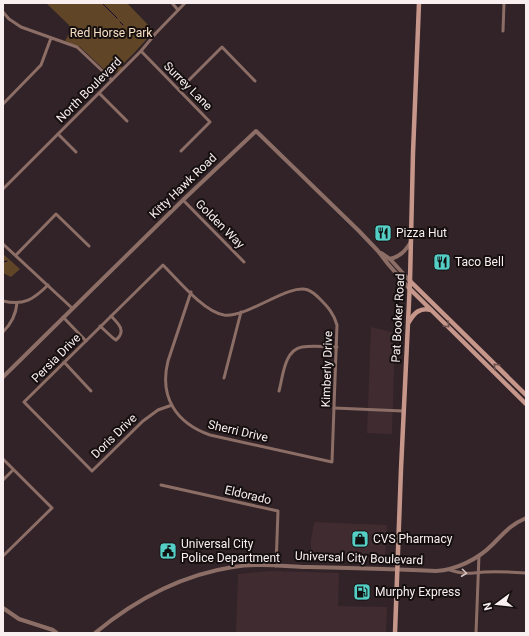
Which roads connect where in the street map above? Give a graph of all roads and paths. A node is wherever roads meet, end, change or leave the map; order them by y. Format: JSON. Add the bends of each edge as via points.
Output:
{"nodes":[{"id":1,"x":172,"y":3,"type":"edge"},
{"id":2,"x":185,"y":3,"type":"edge"},
{"id":3,"x":419,"y":3,"type":"edge"},
{"id":4,"x":504,"y":3,"type":"edge"},
{"id":5,"x":178,"y":10,"type":"junction"},
{"id":6,"x":3,"y":12,"type":"edge"},
{"id":7,"x":503,"y":31,"type":"dead end"},
{"id":8,"x":51,"y":38,"type":"junction"},
{"id":9,"x":140,"y":51,"type":"junction"},
{"id":10,"x":112,"y":80,"type":"junction"},
{"id":11,"x":256,"y":80,"type":"dead end"},
{"id":12,"x":179,"y":90,"type":"junction"},
{"id":13,"x":99,"y":93,"type":"junction"},
{"id":14,"x":4,"y":103,"type":"edge"},
{"id":15,"x":127,"y":121,"type":"dead end"},
{"id":16,"x":58,"y":134,"type":"junction"},
{"id":17,"x":181,"y":151,"type":"dead end"},
{"id":18,"x":76,"y":152,"type":"dead end"},
{"id":19,"x":3,"y":189,"type":"edge"},
{"id":20,"x":183,"y":200,"type":"junction"},
{"id":21,"x":411,"y":242,"type":"junction"},
{"id":22,"x":3,"y":244,"type":"edge"},
{"id":23,"x":89,"y":246,"type":"dead end"},
{"id":24,"x":378,"y":251,"type":"junction"},
{"id":25,"x":16,"y":255,"type":"junction"},
{"id":26,"x":390,"y":259,"type":"junction"},
{"id":27,"x":244,"y":262,"type":"dead end"},
{"id":28,"x":164,"y":265,"type":"joint"},
{"id":29,"x":410,"y":281,"type":"junction"},
{"id":30,"x":48,"y":285,"type":"junction"},
{"id":31,"x":409,"y":288,"type":"junction"},
{"id":32,"x":190,"y":292,"type":"junction"},
{"id":33,"x":3,"y":301,"type":"edge"},
{"id":34,"x":17,"y":303,"type":"junction"},
{"id":35,"x":72,"y":308,"type":"junction"},
{"id":36,"x":431,"y":310,"type":"junction"},
{"id":37,"x":241,"y":312,"type":"junction"},
{"id":38,"x":111,"y":316,"type":"junction"},
{"id":39,"x":63,"y":317,"type":"junction"},
{"id":40,"x":408,"y":324,"type":"junction"},
{"id":41,"x":100,"y":326,"type":"junction"},
{"id":42,"x":3,"y":332,"type":"edge"},
{"id":43,"x":466,"y":336,"type":"junction"},
{"id":44,"x":462,"y":340,"type":"junction"},
{"id":45,"x":86,"y":341,"type":"junction"},
{"id":46,"x":337,"y":347,"type":"junction"},
{"id":47,"x":64,"y":362,"type":"junction"},
{"id":48,"x":506,"y":376,"type":"junction"},
{"id":49,"x":3,"y":377,"type":"edge"},
{"id":50,"x":224,"y":378,"type":"dead end"},
{"id":51,"x":502,"y":380,"type":"junction"},
{"id":52,"x":91,"y":391,"type":"dead end"},
{"id":53,"x":279,"y":391,"type":"dead end"},
{"id":54,"x":526,"y":395,"type":"edge"},
{"id":55,"x":24,"y":402,"type":"joint"},
{"id":56,"x":526,"y":404,"type":"edge"},
{"id":57,"x":172,"y":405,"type":"junction"},
{"id":58,"x":334,"y":408,"type":"junction"},
{"id":59,"x":403,"y":411,"type":"junction"},
{"id":60,"x":3,"y":459,"type":"edge"},
{"id":61,"x":332,"y":462,"type":"joint"},
{"id":62,"x":13,"y":470,"type":"junction"},
{"id":63,"x":3,"y":480,"type":"edge"},
{"id":64,"x":161,"y":485,"type":"dead end"},
{"id":65,"x":526,"y":518,"type":"edge"},
{"id":66,"x":479,"y":555,"type":"junction"},
{"id":67,"x":3,"y":556,"type":"edge"},
{"id":68,"x":276,"y":566,"type":"junction"},
{"id":69,"x":397,"y":570,"type":"junction"},
{"id":70,"x":450,"y":570,"type":"junction"},
{"id":71,"x":478,"y":572,"type":"junction"},
{"id":72,"x":526,"y":573,"type":"edge"},
{"id":73,"x":3,"y":608,"type":"edge"},
{"id":74,"x":57,"y":633,"type":"edge"},
{"id":75,"x":95,"y":633,"type":"edge"},
{"id":76,"x":395,"y":633,"type":"edge"},
{"id":77,"x":476,"y":633,"type":"edge"}],
"edges":[{"from":1,"to":5,"type":"street"},
{"from":2,"to":5,"type":"street","name":"North Boulevard"},
{"from":3,"to":21,"type":"main road","name":"Pat Booker Road"},
{"from":4,"to":7,"type":"street"},
{"from":5,"to":9,"type":"street","name":"North Boulevard"},
{"from":6,"to":8,"type":"street","via":[[21,27]]},
{"from":8,"to":10,"type":"street","via":[[77,47]]},
{"from":8,"to":14,"type":"street","via":[[41,65]]},
{"from":9,"to":10,"type":"street","name":"North Boulevard"},
{"from":9,"to":12,"type":"street","name":"Surrey Lane"},
{"from":10,"to":13,"type":"street","name":"North Boulevard"},
{"from":11,"to":12,"type":"street","via":[[222,47]]},
{"from":12,"to":17,"type":"street","name":"Surrey Lane","via":[[210,122]]},
{"from":13,"to":15,"type":"street"},
{"from":13,"to":16,"type":"street","name":"North Boulevard"},
{"from":16,"to":18,"type":"street"},
{"from":16,"to":19,"type":"street","name":"North Boulevard"},
{"from":20,"to":24,"type":"street","name":"Kitty Hawk Road","via":[[256,131]]},
{"from":20,"to":27,"type":"street","name":"Golden Way"},
{"from":20,"to":35,"type":"street","name":"Kitty Hawk Road"},
{"from":21,"to":26,"type":"street","via":[[404,252]]},
{"from":21,"to":29,"type":"main road","name":"Pat Booker Road"},
{"from":22,"to":25,"type":"street"},
{"from":23,"to":25,"type":"street","via":[[56,214]]},
{"from":24,"to":26,"type":"street","name":"Kitty Hawk Road"},
{"from":24,"to":31,"type":"street","name":"Kitty Hawk Road"},
{"from":25,"to":30,"type":"street"},
{"from":26,"to":29,"type":"street","name":"Kitty Hawk Road"},
{"from":28,"to":32,"type":"street","name":"Kimberly Drive"},
{"from":28,"to":38,"type":"street","name":"Persia Drive"},
{"from":29,"to":31,"type":"main road","name":"Pat Booker Road"},
{"from":29,"to":43,"type":"main road","name":"Kitty Hawk Road"},
{"from":30,"to":34,"type":"street","via":[[32,299]]},
{"from":30,"to":35,"type":"street"},
{"from":31,"to":36,"type":"main road","name":"Kitty Hawk Road"},
{"from":31,"to":40,"type":"main road","name":"Pat Booker Road"},
{"from":32,"to":37,"type":"street","name":"Kimberly Drive","via":[[216,313],[227,315]]},
{"from":32,"to":57,"type":"street","name":"Sherri Drive","via":[[166,367],[166,385]]},
{"from":33,"to":34,"type":"street"},
{"from":34,"to":42,"type":"street","via":[[15,315]]},
{"from":35,"to":39,"type":"street","name":"Kitty Hawk Road"},
{"from":36,"to":40,"type":"main road","via":[[420,310]]},
{"from":36,"to":44,"type":"main road","name":"Kitty Hawk Road","one_way":true},
{"from":37,"to":46,"type":"street","name":"Kimberly Drive","via":[[296,290],[308,290],[333,314],[338,331]]},
{"from":37,"to":50,"type":"street"},
{"from":38,"to":41,"type":"street","name":"Persia Drive"},
{"from":38,"to":41,"type":"street","via":[[122,329],[116,340]]},
{"from":39,"to":45,"type":"street"},
{"from":39,"to":49,"type":"street","name":"Kitty Hawk Road"},
{"from":40,"to":59,"type":"main road","name":"Pat Booker Road"},
{"from":41,"to":45,"type":"street","name":"Persia Drive"},
{"from":43,"to":44,"type":"main road"},
{"from":48,"to":43,"type":"main road","name":"Kitty Hawk Road","one_way":true},
{"from":44,"to":51,"type":"main road","name":"Kitty Hawk Road"},
{"from":45,"to":47,"type":"street","name":"Persia Drive"},
{"from":46,"to":53,"type":"street","via":[[304,346],[292,352]]},
{"from":46,"to":58,"type":"street","name":"Kimberly Drive"},
{"from":47,"to":52,"type":"street"},
{"from":47,"to":55,"type":"street","name":"Persia Drive"},
{"from":48,"to":51,"type":"main road"},
{"from":48,"to":54,"type":"main road","name":"Kitty Hawk Road"},
{"from":51,"to":56,"type":"main road","name":"Kitty Hawk Road"},
{"from":55,"to":57,"type":"street","name":"Doris Drive","via":[[92,470],[143,421],[158,410]]},
{"from":57,"to":61,"type":"street","name":"Sherri Drive","via":[[183,421],[198,431]]},
{"from":58,"to":59,"type":"street"},
{"from":58,"to":61,"type":"street","name":"Kimberly Drive"},
{"from":59,"to":69,"type":"main road","name":"Pat Booker Road"},
{"from":60,"to":62,"type":"street"},
{"from":62,"to":63,"type":"street"},
{"from":62,"to":67,"type":"street","via":[[52,508]]},
{"from":64,"to":68,"type":"street","name":"Eldorado","via":[[278,511]]},
{"from":65,"to":66,"type":"street","name":"Universal City Boulevard","via":[[513,524],[492,546]]},
{"from":66,"to":70,"type":"street","name":"Universal City Boulevard"},
{"from":66,"to":71,"type":"street"},
{"from":68,"to":69,"type":"street","name":"Universal City Boulevard"},
{"from":68,"to":75,"type":"street","name":"Universal City Boulevard","via":[[244,565],[186,579],[134,604]]},
{"from":69,"to":70,"type":"street","name":"Universal City Boulevard"},
{"from":69,"to":76,"type":"main road","name":"Pat Booker Road"},
{"from":70,"to":71,"type":"street","one_way":true,"via":[[460,573]]},
{"from":71,"to":72,"type":"street"},
{"from":71,"to":77,"type":"street"},
{"from":73,"to":74,"type":"street","via":[[19,619]]}]}
